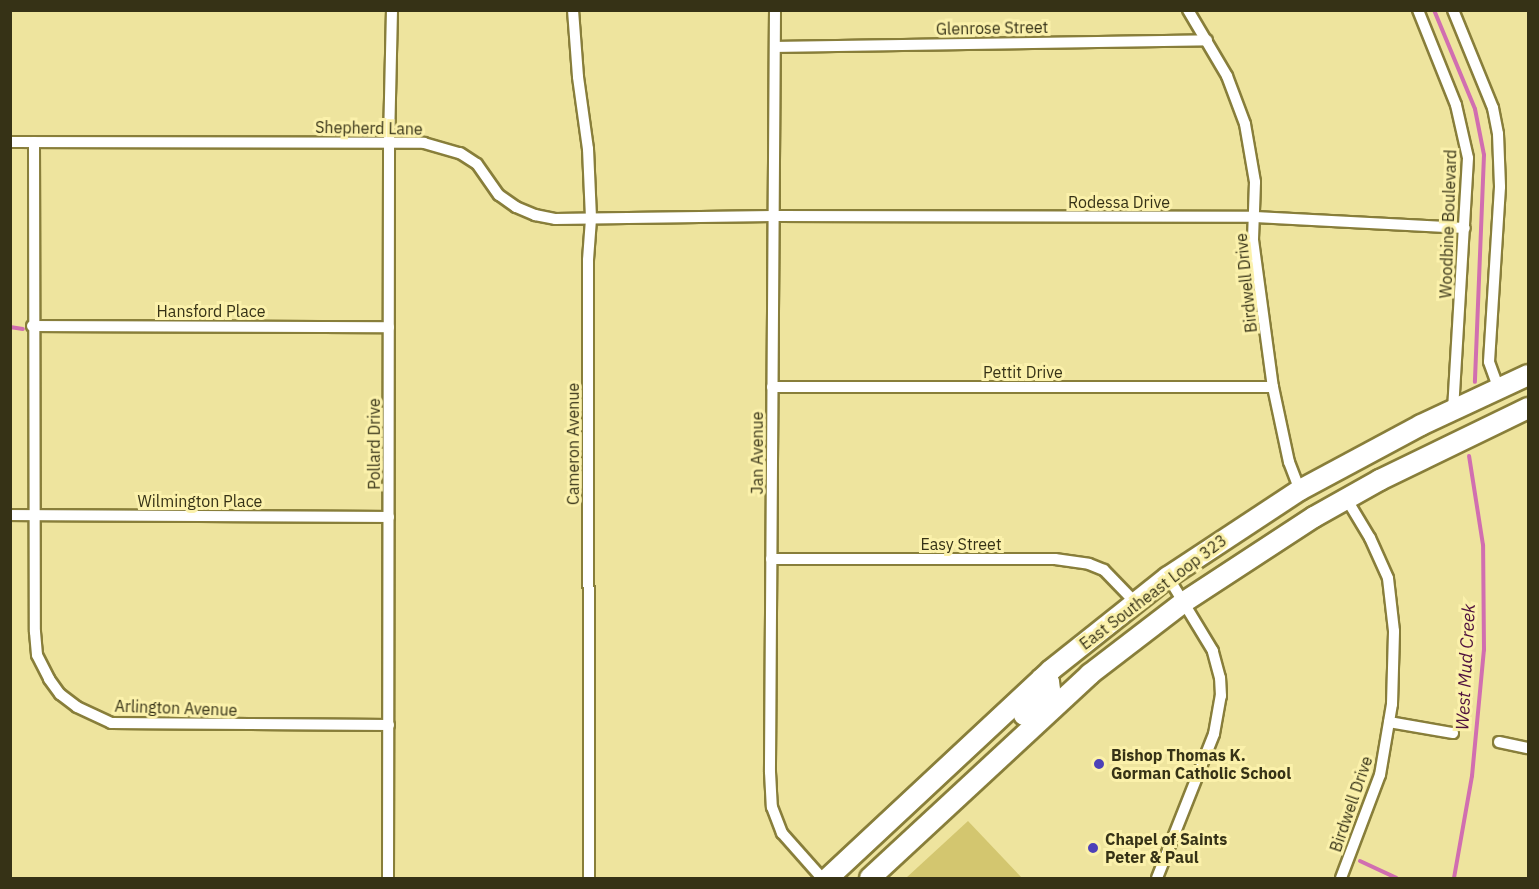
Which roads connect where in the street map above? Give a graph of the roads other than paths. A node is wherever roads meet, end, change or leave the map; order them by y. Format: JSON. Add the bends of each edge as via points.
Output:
{"nodes":[{"id":1,"x":392,"y":10,"type":"edge"},
{"id":2,"x":573,"y":10,"type":"edge"},
{"id":3,"x":775,"y":10,"type":"edge"},
{"id":4,"x":1188,"y":10,"type":"edge"},
{"id":5,"x":1418,"y":10,"type":"edge"},
{"id":6,"x":1453,"y":10,"type":"edge"},
{"id":7,"x":1207,"y":40,"type":"junction"},
{"id":8,"x":777,"y":47,"type":"junction"},
{"id":9,"x":10,"y":142,"type":"edge"},
{"id":10,"x":34,"y":142,"type":"junction"},
{"id":11,"x":389,"y":142,"type":"junction"},
{"id":12,"x":773,"y":216,"type":"junction"},
{"id":13,"x":1255,"y":217,"type":"junction"},
{"id":14,"x":591,"y":219,"type":"junction"},
{"id":15,"x":1465,"y":228,"type":"junction"},
{"id":16,"x":32,"y":326,"type":"junction"},
{"id":17,"x":389,"y":327,"type":"junction"},
{"id":18,"x":1528,"y":375,"type":"edge"},
{"id":19,"x":772,"y":387,"type":"junction"},
{"id":20,"x":1274,"y":387,"type":"junction"},
{"id":21,"x":1498,"y":389,"type":"junction"},
{"id":22,"x":1528,"y":408,"type":"edge"},
{"id":23,"x":1453,"y":411,"type":"junction"},
{"id":24,"x":1299,"y":490,"type":"junction"},
{"id":25,"x":1346,"y":498,"type":"junction"},
{"id":26,"x":10,"y":515,"type":"edge"},
{"id":27,"x":33,"y":515,"type":"junction"},
{"id":28,"x":389,"y":517,"type":"junction"},
{"id":29,"x":771,"y":559,"type":"junction"},
{"id":30,"x":1168,"y":577,"type":"junction"},
{"id":31,"x":1135,"y":602,"type":"junction"},
{"id":32,"x":1184,"y":602,"type":"junction"},
{"id":33,"x":1042,"y":679,"type":"junction"},
{"id":34,"x":1389,"y":722,"type":"junction"},
{"id":35,"x":389,"y":725,"type":"junction"},
{"id":36,"x":1453,"y":733,"type":"dead end"},
{"id":37,"x":1499,"y":742,"type":"dead end"},
{"id":38,"x":1528,"y":747,"type":"edge"},
{"id":39,"x":895,"y":855,"type":"junction"},
{"id":40,"x":388,"y":879,"type":"edge"},
{"id":41,"x":588,"y":879,"type":"edge"},
{"id":42,"x":822,"y":879,"type":"edge"},
{"id":43,"x":828,"y":879,"type":"edge"},
{"id":44,"x":870,"y":879,"type":"edge"},
{"id":45,"x":1157,"y":879,"type":"edge"},
{"id":46,"x":1341,"y":879,"type":"edge"}],
"edges":[{"from":1,"to":11,"type":"street","name":"Pollard Drive"},
{"from":2,"to":14,"type":"street","name":"Cameron Avenue","via":[[588,149]]},
{"from":3,"to":8,"type":"street","name":"Jan Avenue"},
{"from":4,"to":7,"type":"street","name":"Birdwell Drive"},
{"from":5,"to":15,"type":"street","name":"Woodbine Boulevard","via":[[1453,95],[1465,136]]},
{"from":6,"to":21,"type":"street","via":[[1492,108],[1498,134],[1500,187],[1489,362]]},
{"from":7,"to":8,"type":"street","name":"Glenrose Street"},
{"from":7,"to":13,"type":"street","name":"Birdwell Drive","via":[[1227,76],[1245,124],[1255,182]]},
{"from":8,"to":12,"type":"street","name":"Jan Avenue"},
{"from":9,"to":10,"type":"street","name":"Shepherd Lane"},
{"from":10,"to":11,"type":"street","name":"Shepherd Lane"},
{"from":10,"to":16,"type":"street","name":"Arlington Avenue"},
{"from":11,"to":14,"type":"street","name":"Shepherd Lane","via":[[443,146],[460,153],[477,164],[500,195],[535,215]]},
{"from":11,"to":17,"type":"street","name":"Pollard Drive"},
{"from":12,"to":13,"type":"street","name":"Rodessa Drive"},
{"from":12,"to":14,"type":"street","name":"Shepherd Lane"},
{"from":12,"to":19,"type":"street","name":"Jan Avenue"},
{"from":13,"to":15,"type":"street","name":"Rodessa Drive"},
{"from":13,"to":20,"type":"street","name":"Birdwell Drive","via":[[1253,240]]},
{"from":14,"to":41,"type":"street","name":"Cameron Avenue"},
{"from":15,"to":23,"type":"street","name":"Woodbine Boulevard"},
{"from":16,"to":17,"type":"street","name":"Hansford Place"},
{"from":16,"to":27,"type":"street","name":"Arlington Avenue"},
{"from":17,"to":28,"type":"street","name":"Pollard Drive"},
{"from":18,"to":21,"type":"highway","name":"East Southeast Loop 323"},
{"from":19,"to":20,"type":"street","name":"Pettit Drive"},
{"from":19,"to":29,"type":"street","name":"Jan Avenue"},
{"from":20,"to":24,"type":"street","name":"Birdwell Drive","via":[[1289,462]]},
{"from":21,"to":23,"type":"highway","name":"East Southeast Loop 323"},
{"from":22,"to":25,"type":"highway","name":"East Southeast Loop 323"},
{"from":23,"to":24,"type":"highway","name":"East Southeast Loop 323"},
{"from":24,"to":30,"type":"highway","name":"East Southeast Loop 323"},
{"from":25,"to":32,"type":"highway","name":"East Southeast Loop 323","via":[[1284,534]]},
{"from":25,"to":34,"type":"street","name":"Birdwell Drive","via":[[1377,552],[1391,592],[1394,631]]},
{"from":26,"to":27,"type":"street","name":"Wilmington Place"},
{"from":27,"to":28,"type":"street","name":"Wilmington Place"},
{"from":27,"to":35,"type":"street","name":"Arlington Avenue","via":[[37,655],[54,687],[76,707],[111,723],[138,725]]},
{"from":28,"to":35,"type":"street","name":"Pollard Drive"},
{"from":29,"to":31,"type":"street","name":"Easy Street","via":[[1055,559],[1104,570]]},
{"from":29,"to":42,"type":"street","name":"Jan Avenue","via":[[772,807],[782,833]]},
{"from":30,"to":31,"type":"highway","name":"East Southeast Loop 323"},
{"from":30,"to":32,"type":"street"},
{"from":31,"to":33,"type":"highway","name":"East Southeast Loop 323"},
{"from":32,"to":39,"type":"highway","name":"East Southeast Loop 323","via":[[1090,674]]},
{"from":32,"to":45,"type":"street","via":[[1216,661],[1221,705],[1214,734]]},
{"from":33,"to":39,"type":"highway","via":[[1049,682],[1047,694],[919,814]]},
{"from":33,"to":43,"type":"highway","name":"East Southeast Loop 323"},
{"from":34,"to":36,"type":"street"},
{"from":34,"to":46,"type":"street","name":"Birdwell Drive","via":[[1375,790]]},
{"from":35,"to":40,"type":"street","name":"Pollard Drive"},
{"from":37,"to":38,"type":"street"},
{"from":39,"to":44,"type":"highway","name":"East Southeast Loop 323"}]}
